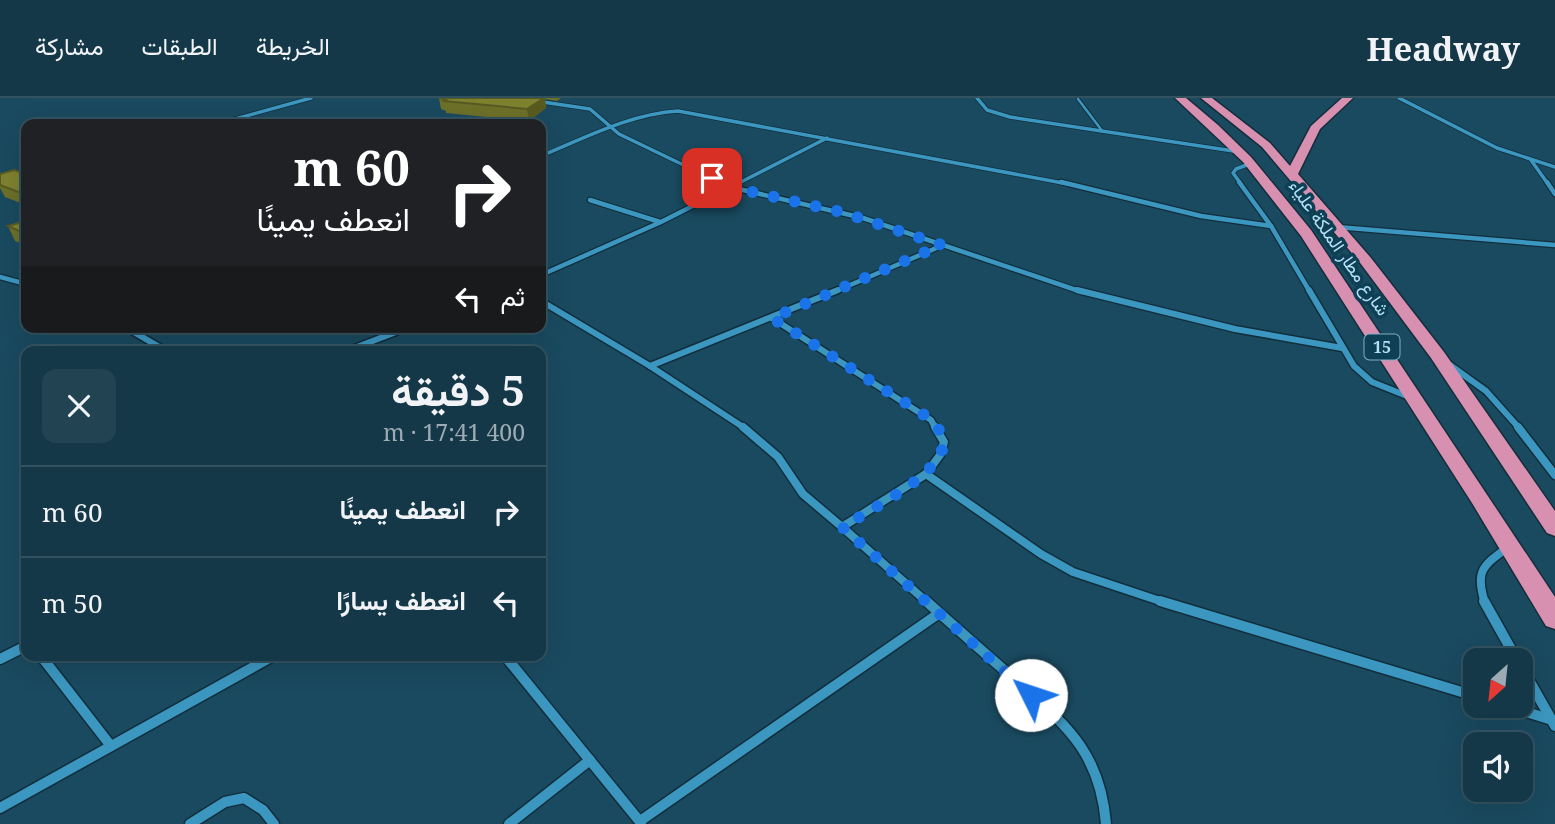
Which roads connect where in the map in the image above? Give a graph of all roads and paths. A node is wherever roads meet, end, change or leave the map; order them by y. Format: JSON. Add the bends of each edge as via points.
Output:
{"nodes":[{"id":1,"x":311,"y":98,"type":"edge"},
{"id":2,"x":977,"y":98,"type":"edge"},
{"id":3,"x":1180,"y":98,"type":"edge"},
{"id":4,"x":1206,"y":98,"type":"edge"},
{"id":5,"x":1348,"y":98,"type":"edge"},
{"id":6,"x":1399,"y":98,"type":"edge"},
{"id":7,"x":1078,"y":99,"type":"edge"},
{"id":8,"x":528,"y":101,"type":"edge"},
{"id":9,"x":235,"y":119,"type":"edge"},
{"id":10,"x":611,"y":129,"type":"junction"},
{"id":11,"x":1103,"y":132,"type":"junction"},
{"id":12,"x":827,"y":138,"type":"junction"},
{"id":13,"x":546,"y":154,"type":"edge"},
{"id":14,"x":1247,"y":158,"type":"junction"},
{"id":15,"x":1530,"y":160,"type":"junction"},
{"id":16,"x":1555,"y":167,"type":"edge"},
{"id":17,"x":1292,"y":174,"type":"junction"},
{"id":18,"x":730,"y":187,"type":"junction"},
{"id":19,"x":1555,"y":194,"type":"edge"},
{"id":20,"x":590,"y":200,"type":"dead end"},
{"id":21,"x":661,"y":222,"type":"junction"},
{"id":22,"x":1271,"y":226,"type":"junction"},
{"id":23,"x":1337,"y":227,"type":"junction"},
{"id":24,"x":942,"y":245,"type":"junction"},
{"id":25,"x":1555,"y":245,"type":"edge"},
{"id":26,"x":546,"y":273,"type":"edge"},
{"id":27,"x":1,"y":278,"type":"edge"},
{"id":28,"x":21,"y":283,"type":"edge"},
{"id":29,"x":546,"y":304,"type":"edge"},
{"id":30,"x":772,"y":318,"type":"junction"},
{"id":31,"x":135,"y":333,"type":"edge"},
{"id":32,"x":394,"y":333,"type":"edge"},
{"id":33,"x":158,"y":346,"type":"edge"},
{"id":34,"x":360,"y":346,"type":"edge"},
{"id":35,"x":1342,"y":348,"type":"junction"},
{"id":36,"x":1438,"y":356,"type":"junction"},
{"id":37,"x":650,"y":366,"type":"junction"},
{"id":38,"x":1416,"y":400,"type":"junction"},
{"id":39,"x":926,"y":474,"type":"junction"},
{"id":40,"x":1555,"y":475,"type":"edge"},
{"id":41,"x":842,"y":527,"type":"junction"},
{"id":42,"x":1555,"y":528,"type":"edge"},
{"id":43,"x":1510,"y":546,"type":"junction"},
{"id":44,"x":938,"y":614,"type":"junction"},
{"id":45,"x":1555,"y":619,"type":"edge"},
{"id":46,"x":21,"y":648,"type":"edge"},
{"id":47,"x":1510,"y":648,"type":"edge"},
{"id":48,"x":0,"y":659,"type":"edge"},
{"id":49,"x":45,"y":661,"type":"edge"},
{"id":50,"x":264,"y":661,"type":"edge"},
{"id":51,"x":509,"y":661,"type":"edge"},
{"id":52,"x":1533,"y":687,"type":"edge"},
{"id":53,"x":1463,"y":692,"type":"edge"},
{"id":54,"x":1533,"y":716,"type":"edge"},
{"id":55,"x":1553,"y":723,"type":"edge"},
{"id":56,"x":111,"y":746,"type":"junction"},
{"id":57,"x":590,"y":760,"type":"junction"},
{"id":58,"x":0,"y":808,"type":"edge"},
{"id":59,"x":641,"y":823,"type":"edge"},
{"id":60,"x":190,"y":824,"type":"edge"},
{"id":61,"x":274,"y":824,"type":"edge"},
{"id":62,"x":509,"y":824,"type":"edge"},
{"id":63,"x":1106,"y":824,"type":"edge"}],
"edges":[{"from":1,"to":9,"type":"street"},
{"from":2,"to":11,"type":"street","via":[[998,114]]},
{"from":3,"to":14,"type":"highway","name":"شارع مطار الملكة علياء","number":"15"},
{"from":4,"to":17,"type":"highway","name":"شارع مطار الملكة علياء","number":"15","via":[[1266,145]]},
{"from":5,"to":17,"type":"highway","via":[[1315,128]]},
{"from":6,"to":15,"type":"street"},
{"from":7,"to":11,"type":"lane"},
{"from":8,"to":10,"type":"street","via":[[590,109]]},
{"from":10,"to":12,"type":"street","via":[[670,111]]},
{"from":10,"to":13,"type":"street"},
{"from":10,"to":18,"type":"street"},
{"from":11,"to":14,"type":"street"},
{"from":12,"to":18,"type":"street"},
{"from":12,"to":22,"type":"street","via":[[1036,176],[1201,216]]},
{"from":14,"to":22,"type":"street","via":[[1233,173]]},
{"from":14,"to":38,"type":"highway","name":"شارع مطار الملكة علياء","number":"15","via":[[1348,294]]},
{"from":15,"to":16,"type":"street"},
{"from":15,"to":19,"type":"street"},
{"from":17,"to":23,"type":"highway","name":"شارع مطار الملكة علياء","number":"15"},
{"from":18,"to":21,"type":"street"},
{"from":18,"to":24,"type":"street","via":[[852,215]]},
{"from":20,"to":21,"type":"street"},
{"from":21,"to":26,"type":"street"},
{"from":22,"to":35,"type":"street"},
{"from":23,"to":25,"type":"street"},
{"from":23,"to":36,"type":"highway","name":"شارع مطار الملكة علياء","number":"15"},
{"from":24,"to":30,"type":"street"},
{"from":24,"to":35,"type":"street","via":[[1047,282],[1129,304]]},
{"from":27,"to":28,"type":"street"},
{"from":29,"to":37,"type":"street"},
{"from":30,"to":37,"type":"street"},
{"from":30,"to":39,"type":"street","via":[[931,420],[944,442]]},
{"from":31,"to":33,"type":"street"},
{"from":32,"to":34,"type":"street"},
{"from":35,"to":38,"type":"street","via":[[1372,382]]},
{"from":36,"to":40,"type":"street","via":[[1503,407]]},
{"from":36,"to":42,"type":"highway","name":"شارع مطار الملكة علياء","number":"15"},
{"from":37,"to":41,"type":"street","via":[[768,445],[803,494]]},
{"from":38,"to":43,"type":"highway","name":"شارع مطار الملكة علياء","number":"15"},
{"from":39,"to":41,"type":"street"},
{"from":39,"to":53,"type":"street","via":[[1073,572]]},
{"from":41,"to":44,"type":"street"},
{"from":43,"to":45,"type":"highway","name":"شارع مطار الملكة علياء","number":"15"},
{"from":43,"to":47,"type":"street","via":[[1482,568],[1478,580],[1481,595]]},
{"from":44,"to":59,"type":"street"},
{"from":44,"to":63,"type":"street","via":[[1069,727],[1093,761],[1103,788]]},
{"from":46,"to":48,"type":"street"},
{"from":49,"to":56,"type":"street"},
{"from":50,"to":56,"type":"street"},
{"from":51,"to":57,"type":"street"},
{"from":52,"to":55,"type":"street"},
{"from":54,"to":55,"type":"street"},
{"from":56,"to":58,"type":"street"},
{"from":57,"to":59,"type":"street"},
{"from":57,"to":62,"type":"street"},
{"from":60,"to":61,"type":"street","via":[[234,798],[260,804]]}]}
